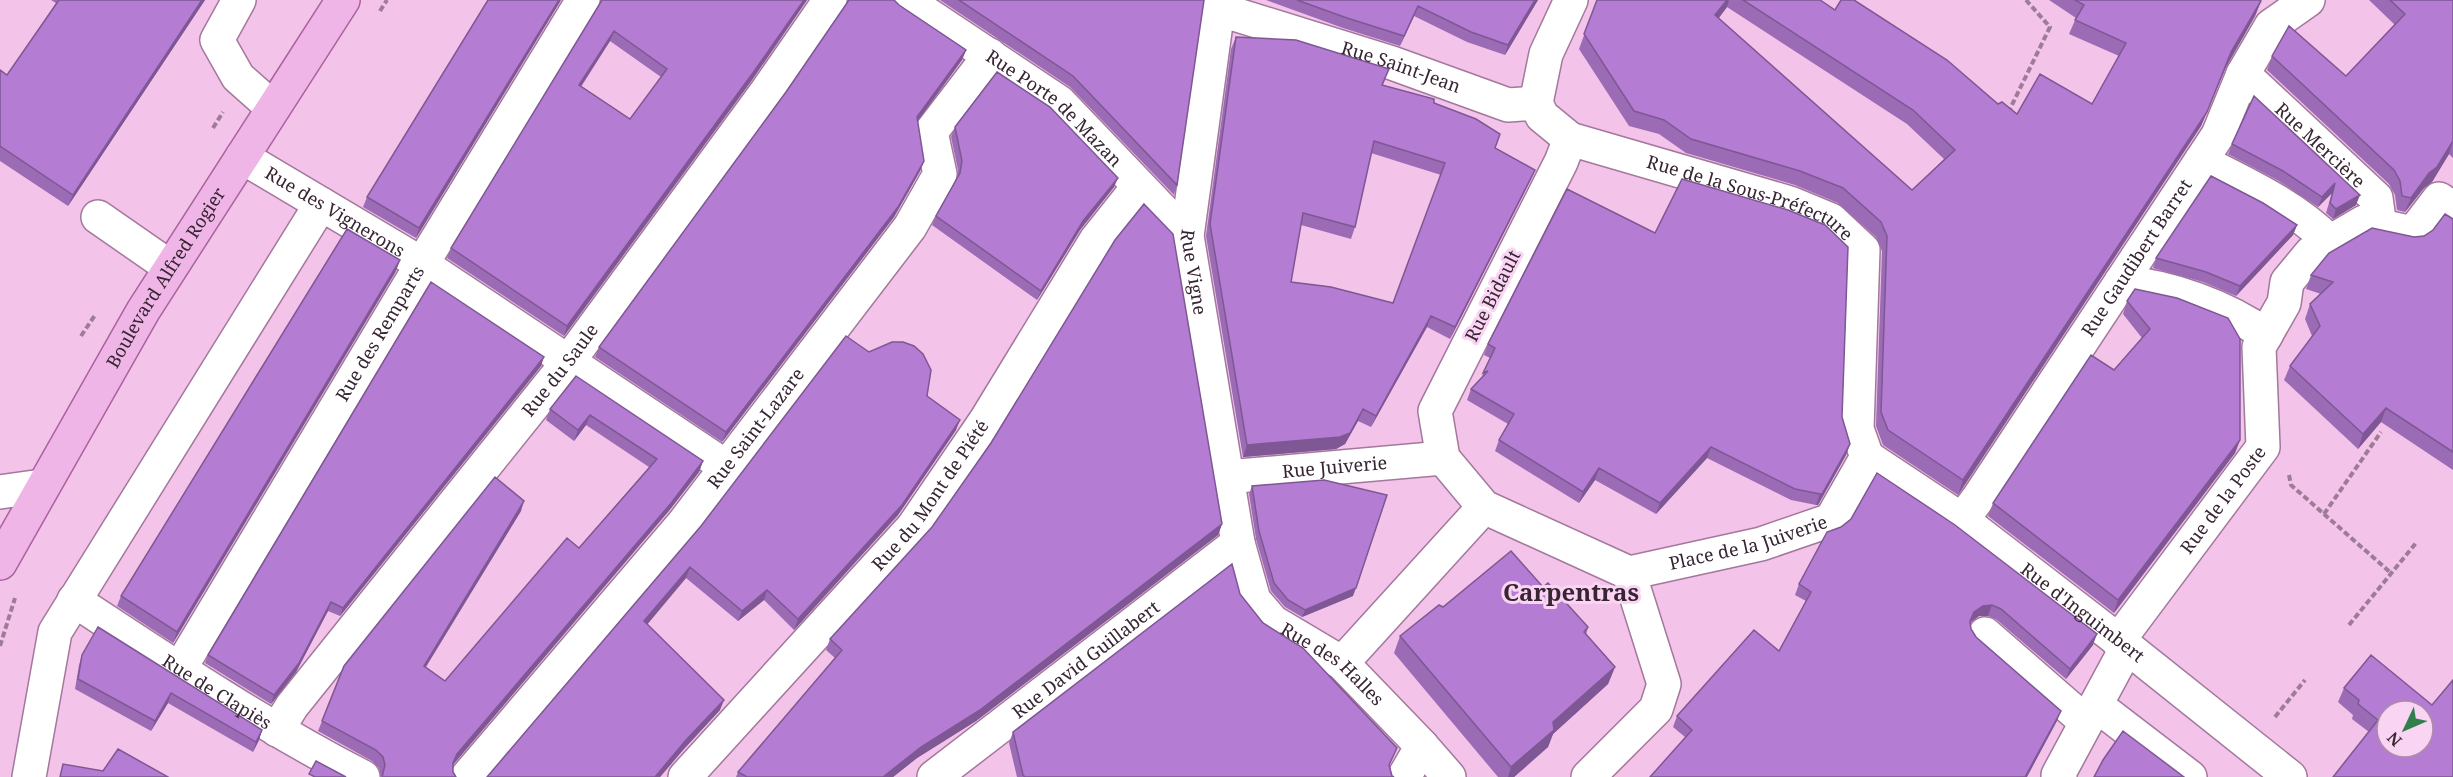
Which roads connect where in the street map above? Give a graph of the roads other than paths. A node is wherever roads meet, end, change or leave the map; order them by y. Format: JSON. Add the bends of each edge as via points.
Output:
{"nodes":[{"id":1,"x":239,"y":0,"type":"edge"},
{"id":2,"x":344,"y":0,"type":"edge"},
{"id":3,"x":583,"y":0,"type":"edge"},
{"id":4,"x":830,"y":0,"type":"edge"},
{"id":5,"x":906,"y":0,"type":"edge"},
{"id":6,"x":1571,"y":0,"type":"edge"},
{"id":7,"x":2308,"y":0,"type":"edge"},
{"id":8,"x":1221,"y":4,"type":"edge"},
{"id":9,"x":990,"y":55,"type":"junction"},
{"id":10,"x":2243,"y":74,"type":"junction"},
{"id":11,"x":1536,"y":103,"type":"junction"},
{"id":12,"x":273,"y":108,"type":"junction"},
{"id":13,"x":1570,"y":139,"type":"junction"},
{"id":14,"x":242,"y":157,"type":"junction"},
{"id":15,"x":2201,"y":161,"type":"junction"},
{"id":16,"x":1139,"y":186,"type":"junction"},
{"id":17,"x":321,"y":204,"type":"junction"},
{"id":18,"x":2453,"y":208,"type":"edge"},
{"id":19,"x":98,"y":217,"type":"dead end"},
{"id":20,"x":2380,"y":227,"type":"junction"},
{"id":21,"x":1187,"y":236,"type":"junction"},
{"id":22,"x":2330,"y":242,"type":"junction"},
{"id":23,"x":422,"y":264,"type":"junction"},
{"id":24,"x":170,"y":267,"type":"junction"},
{"id":25,"x":2121,"y":282,"type":"junction"},
{"id":26,"x":2266,"y":335,"type":"junction"},
{"id":27,"x":568,"y":362,"type":"junction"},
{"id":28,"x":1867,"y":457,"type":"junction"},
{"id":29,"x":1443,"y":458,"type":"junction"},
{"id":30,"x":728,"y":468,"type":"junction"},
{"id":31,"x":1227,"y":477,"type":"junction"},
{"id":32,"x":42,"y":486,"type":"junction"},
{"id":33,"x":0,"y":492,"type":"edge"},
{"id":34,"x":1484,"y":507,"type":"junction"},
{"id":35,"x":1962,"y":520,"type":"junction"},
{"id":36,"x":1238,"y":543,"type":"junction"},
{"id":37,"x":0,"y":563,"type":"edge"},
{"id":38,"x":1629,"y":573,"type":"junction"},
{"id":39,"x":74,"y":600,"type":"junction"},
{"id":40,"x":1985,"y":634,"type":"dead end"},
{"id":41,"x":2123,"y":644,"type":"junction"},
{"id":42,"x":1342,"y":663,"type":"junction"},
{"id":43,"x":179,"y":670,"type":"junction"},
{"id":44,"x":2091,"y":713,"type":"junction"},
{"id":45,"x":277,"y":730,"type":"junction"},
{"id":46,"x":1422,"y":746,"type":"junction"},
{"id":47,"x":2278,"y":774,"type":"edge"},
{"id":48,"x":690,"y":776,"type":"edge"},
{"id":49,"x":28,"y":777,"type":"edge"},
{"id":50,"x":363,"y":777,"type":"edge"},
{"id":51,"x":467,"y":777,"type":"edge"},
{"id":52,"x":934,"y":777,"type":"edge"},
{"id":53,"x":1404,"y":777,"type":"edge"},
{"id":54,"x":1449,"y":777,"type":"edge"},
{"id":55,"x":1588,"y":777,"type":"edge"},
{"id":56,"x":2060,"y":777,"type":"edge"},
{"id":57,"x":2190,"y":777,"type":"edge"}],
"edges":[{"from":1,"to":12,"type":"street","via":[[217,40],[238,77]]},
{"from":2,"to":12,"type":"main road","name":"Boulevard Alfred Rogier"},
{"from":3,"to":23,"type":"street","name":"Rue des Remparts"},
{"from":4,"to":27,"type":"street","name":"Rue du Saule"},
{"from":5,"to":9,"type":"street","name":"Rue Porte de Mazan"},
{"from":6,"to":11,"type":"street","via":[[1546,54]]},
{"from":7,"to":10,"type":"street","name":"Rue Gaudibert Barret","via":[[2271,26]]},
{"from":8,"to":11,"type":"street","name":"Rue Saint-Jean","via":[[1508,105]]},
{"from":8,"to":21,"type":"street","name":"Rue Vigne"},
{"from":9,"to":16,"type":"street","name":"Rue Porte de Mazan","via":[[1059,102]]},
{"from":9,"to":30,"type":"street","name":"Rue Saint-Lazare","via":[[931,132],[940,174],[910,228]]},
{"from":10,"to":15,"type":"street","name":"Rue Gaudibert Barret","via":[[2218,135]]},
{"from":10,"to":20,"type":"street","name":"Rue Mercière","via":[[2376,198]]},
{"from":11,"to":13,"type":"street","via":[[1542,116]]},
{"from":12,"to":14,"type":"main road","name":"Boulevard Alfred Rogier"},
{"from":13,"to":28,"type":"street","name":"Rue de la Sous-Préfecture","via":[[1790,203],[1831,220],[1863,250],[1857,429]]},
{"from":13,"to":29,"type":"street","name":"Rue Bidault","via":[[1435,411]]},
{"from":14,"to":17,"type":"street","name":"Rue des Vignerons"},
{"from":14,"to":24,"type":"main road","name":"Boulevard Alfred Rogier"},
{"from":15,"to":22,"type":"street","via":[[2281,204]]},
{"from":15,"to":25,"type":"street","name":"Rue Gaudibert Barret"},
{"from":16,"to":21,"type":"street","name":"Rue Porte de Mazan"},
{"from":16,"to":48,"type":"street","name":"Rue du Mont de Piété","via":[[1096,240],[986,420],[913,527]]},
{"from":17,"to":23,"type":"street","name":"Rue des Vignerons"},
{"from":17,"to":39,"type":"street"},
{"from":18,"to":20,"type":"street","name":"Rue de la Poste","via":[[2439,199],[2413,233]]},
{"from":19,"to":24,"type":"street"},
{"from":20,"to":22,"type":"street","name":"Rue de la Poste","via":[[2364,222]]},
{"from":21,"to":31,"type":"street","name":"Rue Vigne"},
{"from":22,"to":26,"type":"street","name":"Rue de la Poste","via":[[2311,253],[2287,282],[2284,303]]},
{"from":23,"to":27,"type":"street","name":"Rue des Vignerons"},
{"from":23,"to":43,"type":"street","name":"Rue des Remparts"},
{"from":24,"to":32,"type":"main road","name":"Boulevard Alfred Rogier"},
{"from":25,"to":26,"type":"street","via":[[2175,292],[2252,325]]},
{"from":25,"to":35,"type":"street","name":"Rue Gaudibert Barret"},
{"from":26,"to":41,"type":"street","name":"Rue de la Poste","via":[[2259,347],[2263,447]]},
{"from":27,"to":30,"type":"street","name":"Rue des Vignerons"},
{"from":27,"to":45,"type":"street","name":"Rue du Saule","via":[[292,706]]},
{"from":28,"to":35,"type":"street","name":"Rue d'Inguimbert"},
{"from":28,"to":38,"type":"street","name":"Place de la Juiverie","via":[[1832,520],[1761,544]]},
{"from":29,"to":31,"type":"street","name":"Rue Juiverie"},
{"from":29,"to":34,"type":"street"},
{"from":30,"to":51,"type":"street","name":"Rue Saint-Lazare"},
{"from":31,"to":36,"type":"street","name":"Rue Vigne"},
{"from":32,"to":33,"type":"street"},
{"from":32,"to":37,"type":"main road","name":"Boulevard Alfred Rogier"},
{"from":34,"to":38,"type":"street"},
{"from":34,"to":42,"type":"street"},
{"from":35,"to":41,"type":"street","name":"Rue d'Inguimbert"},
{"from":36,"to":42,"type":"street","name":"Rue des Halles","via":[[1254,600],[1273,622]]},
{"from":36,"to":52,"type":"street","name":"Rue David Guillabert"},
{"from":38,"to":55,"type":"street","via":[[1664,684],[1656,709]]},
{"from":39,"to":43,"type":"street","name":"Rue de Clapiès"},
{"from":39,"to":49,"type":"street","via":[[55,632]]},
{"from":40,"to":44,"type":"street"},
{"from":41,"to":44,"type":"street","name":"Rue de la Poste"},
{"from":41,"to":47,"type":"street","name":"Rue d'Inguimbert","via":[[2251,746]]},
{"from":42,"to":46,"type":"street","name":"Rue des Halles"},
{"from":43,"to":45,"type":"street","name":"Rue de Clapiès"},
{"from":44,"to":56,"type":"street","name":"Rue de la Poste"},
{"from":44,"to":57,"type":"street"},
{"from":45,"to":50,"type":"street","name":"Rue de Clapiès"},
{"from":46,"to":53,"type":"street"},
{"from":46,"to":54,"type":"street","name":"Rue des Halles"}]}
